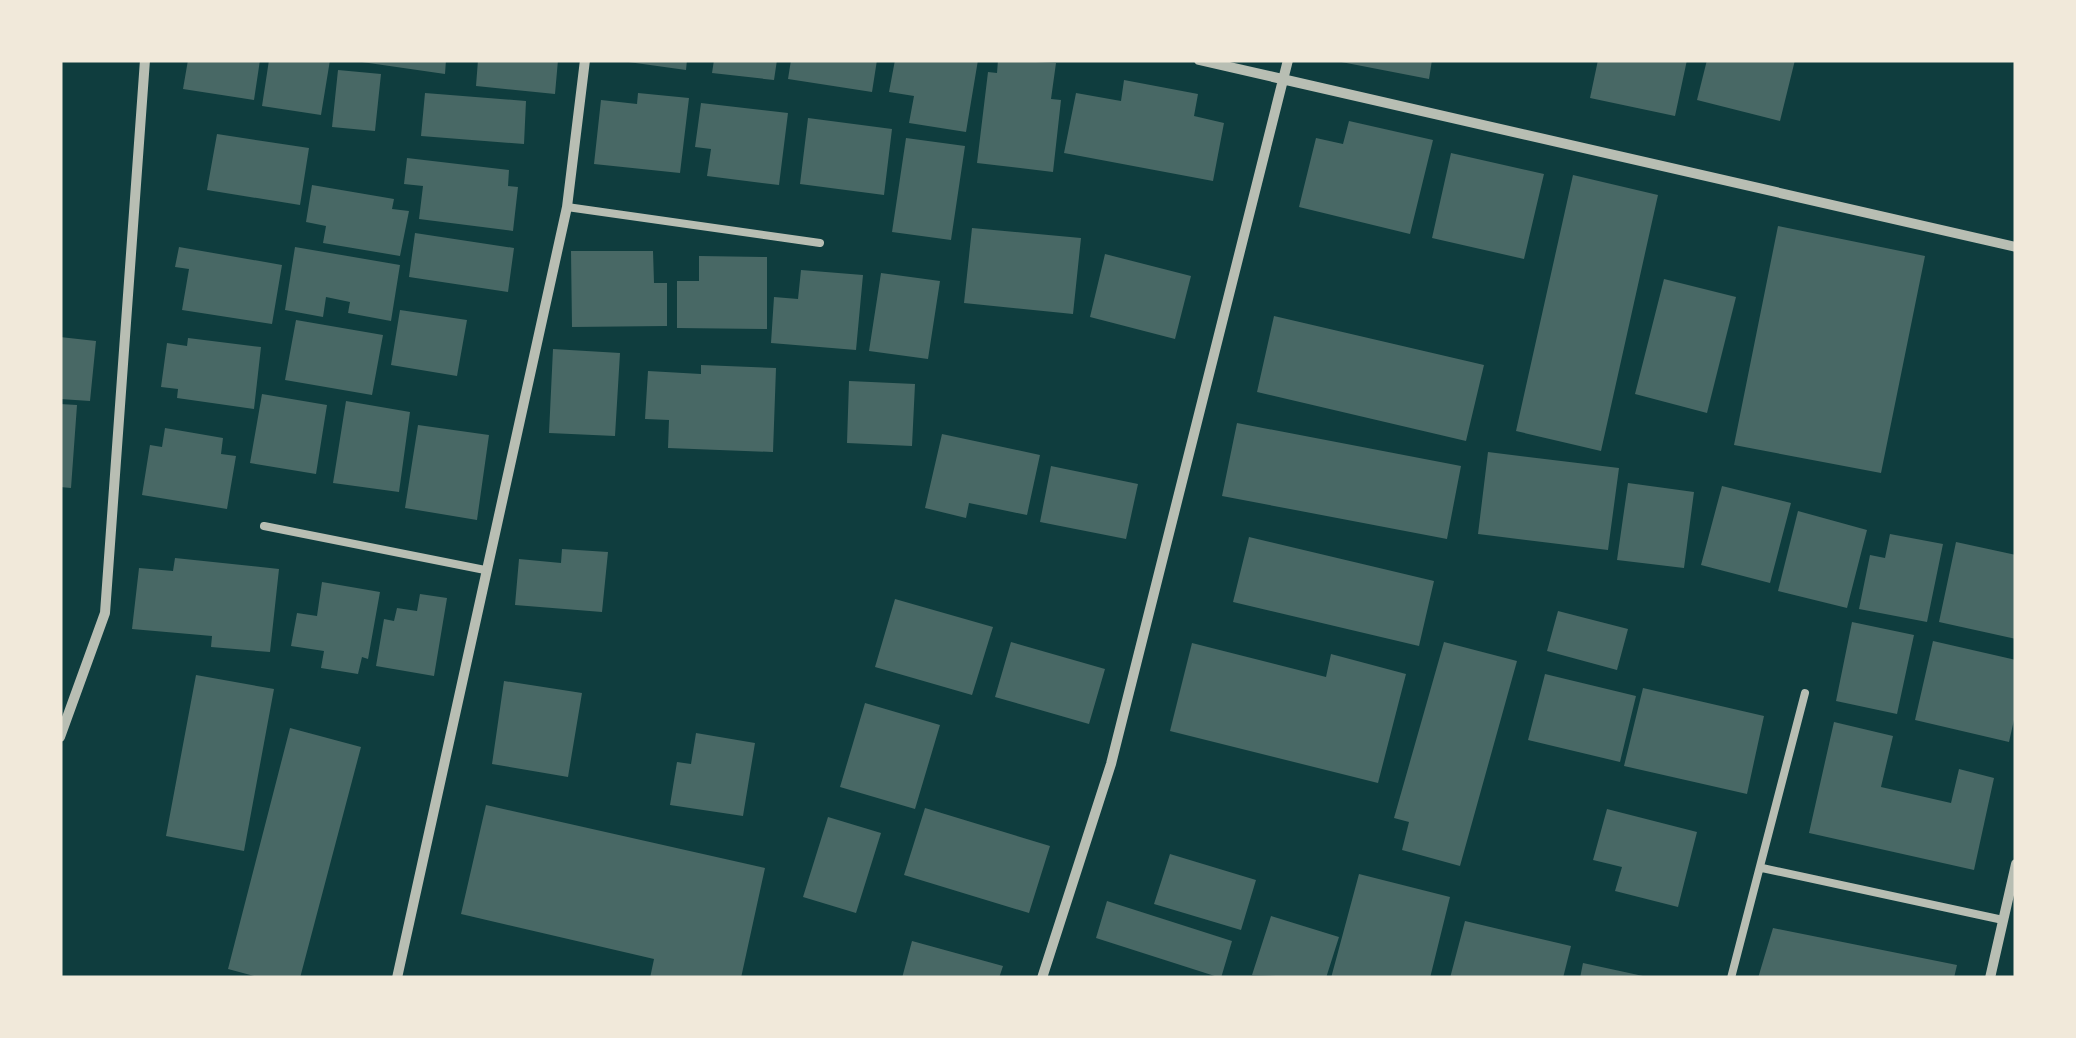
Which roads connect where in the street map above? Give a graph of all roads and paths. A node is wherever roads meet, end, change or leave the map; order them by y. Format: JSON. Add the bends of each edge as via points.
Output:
{"nodes":[{"id":1,"x":145,"y":60,"type":"edge"},
{"id":2,"x":585,"y":60,"type":"edge"},
{"id":3,"x":1199,"y":60,"type":"edge"},
{"id":4,"x":1288,"y":60,"type":"edge"},
{"id":5,"x":1285,"y":80,"type":"junction"},
{"id":6,"x":567,"y":207,"type":"junction"},
{"id":7,"x":820,"y":243,"type":"dead end"},
{"id":8,"x":2016,"y":246,"type":"edge"},
{"id":9,"x":264,"y":526,"type":"dead end"},
{"id":10,"x":485,"y":570,"type":"junction"},
{"id":11,"x":1804,"y":694,"type":"dead end"},
{"id":12,"x":60,"y":737,"type":"edge"},
{"id":13,"x":2016,"y":864,"type":"edge"},
{"id":14,"x":1762,"y":868,"type":"junction"},
{"id":15,"x":2003,"y":920,"type":"junction"},
{"id":16,"x":397,"y":978,"type":"edge"},
{"id":17,"x":1042,"y":978,"type":"edge"},
{"id":18,"x":1731,"y":978,"type":"edge"},
{"id":19,"x":1990,"y":978,"type":"edge"}],
"edges":[{"from":1,"to":12,"type":"street","via":[[105,613]]},
{"from":2,"to":6,"type":"street"},
{"from":3,"to":5,"type":"street"},
{"from":4,"to":5,"type":"street"},
{"from":5,"to":8,"type":"street"},
{"from":5,"to":17,"type":"street","via":[[1111,764]]},
{"from":6,"to":7,"type":"lane"},
{"from":6,"to":10,"type":"street"},
{"from":9,"to":10,"type":"lane"},
{"from":10,"to":16,"type":"street"},
{"from":11,"to":14,"type":"lane"},
{"from":13,"to":15,"type":"street"},
{"from":14,"to":15,"type":"lane"},
{"from":14,"to":18,"type":"lane"},
{"from":15,"to":19,"type":"street"}]}
